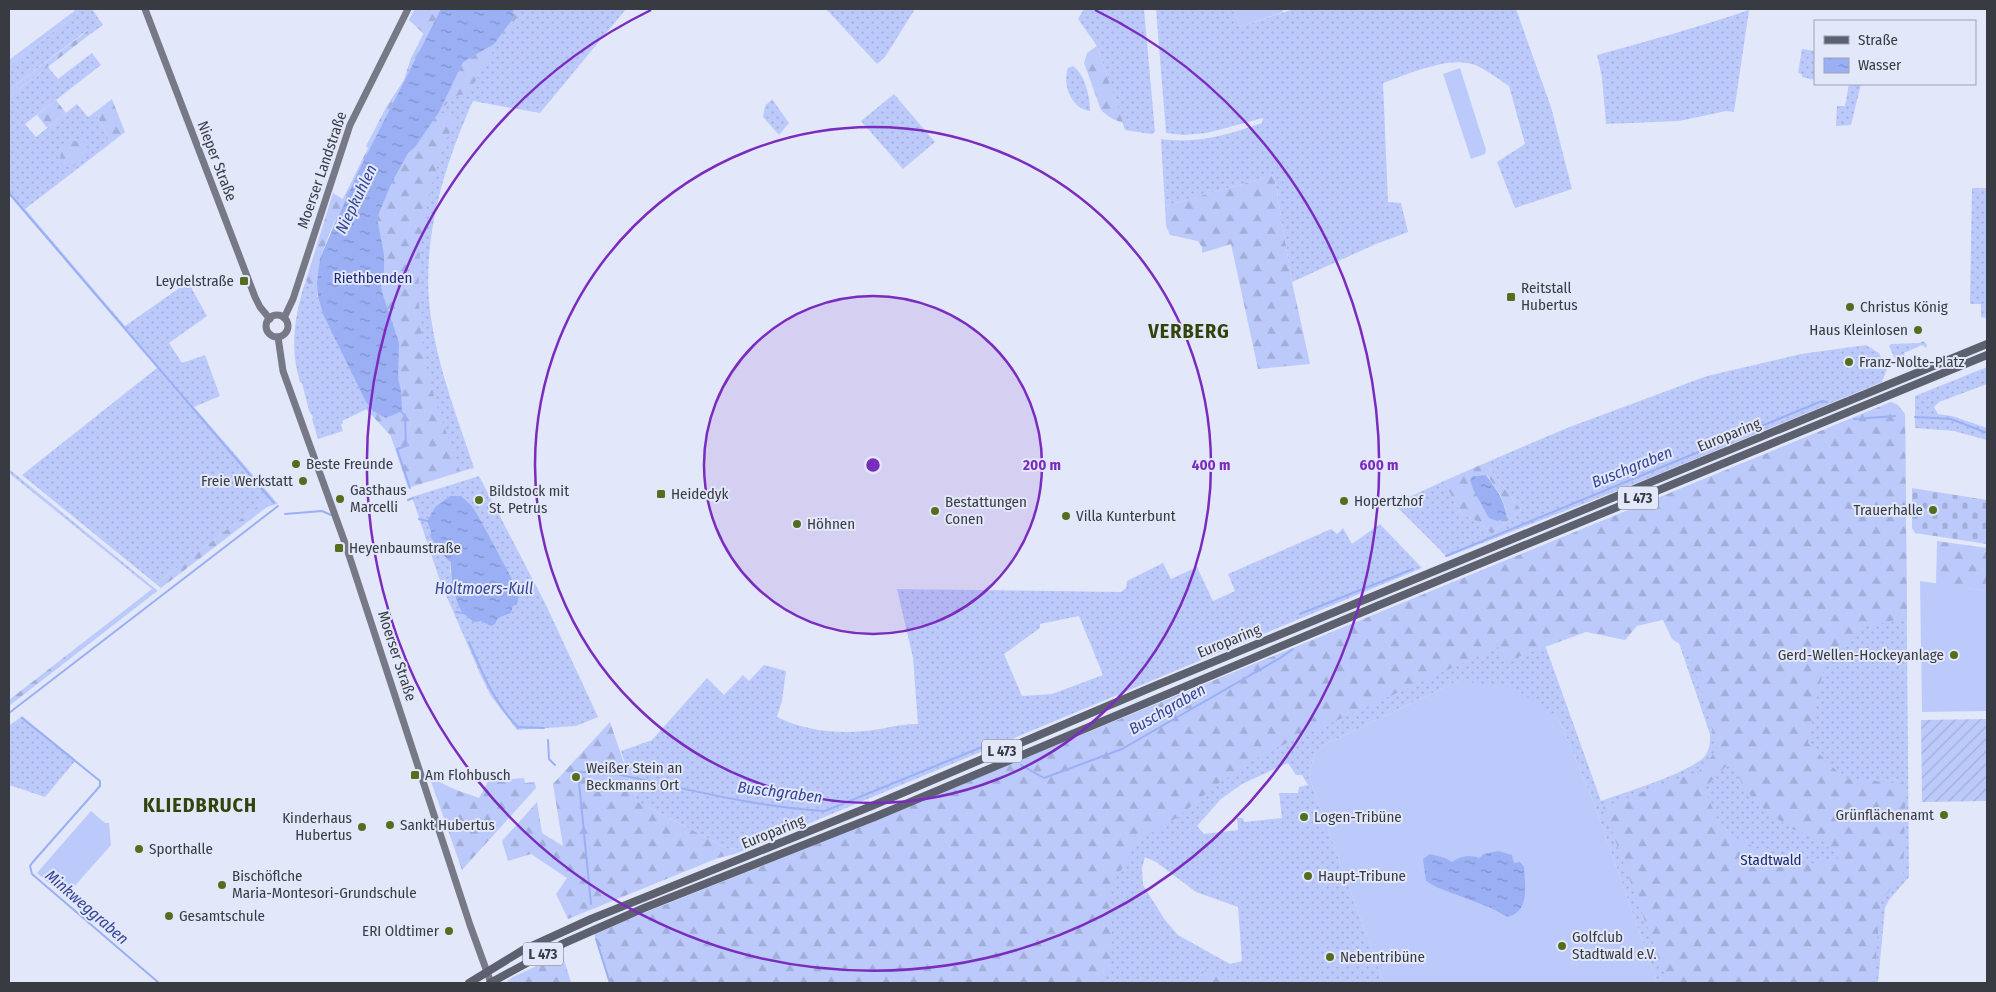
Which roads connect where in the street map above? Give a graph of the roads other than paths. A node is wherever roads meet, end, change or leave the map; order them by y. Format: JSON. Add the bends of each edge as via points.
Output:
{"nodes":[{"id":1,"x":145,"y":9,"type":"edge"},
{"id":2,"x":408,"y":9,"type":"edge"},
{"id":3,"x":284,"y":318,"type":"junction"},
{"id":4,"x":270,"y":319,"type":"junction"},
{"id":5,"x":278,"y":337,"type":"junction"},
{"id":6,"x":1987,"y":344,"type":"edge"},
{"id":7,"x":1987,"y":355,"type":"edge"},
{"id":8,"x":486,"y":972,"type":"junction"},
{"id":9,"x":469,"y":983,"type":"edge"},
{"id":10,"x":490,"y":983,"type":"edge"}],
"edges":[{"from":1,"to":4,"type":"main road","name":"Nieper Straße","via":[[255,297]]},
{"from":2,"to":3,"type":"main road","name":"Moerser Landstraße","via":[[350,125]]},
{"from":3,"to":4,"type":"main road"},
{"from":3,"to":5,"type":"main road","name":"Moerser Straße","via":[[288,329]]},
{"from":4,"to":5,"type":"main road","name":"Moerser Straße","via":[[267,331]]},
{"from":5,"to":8,"type":"main road","name":"Moerser Straße","via":[[283,371],[345,543]]},
{"from":6,"to":8,"type":"main road","name":"Europaring","number":"L 473","via":[[1157,685],[874,805],[591,918]]},
{"from":7,"to":10,"type":"main road","name":"Europaring","number":"L 473","via":[[886,812],[594,929]]},
{"from":8,"to":9,"type":"main road","number":"L 473"},
{"from":8,"to":10,"type":"main road","name":"Moerser Straße"}]}
